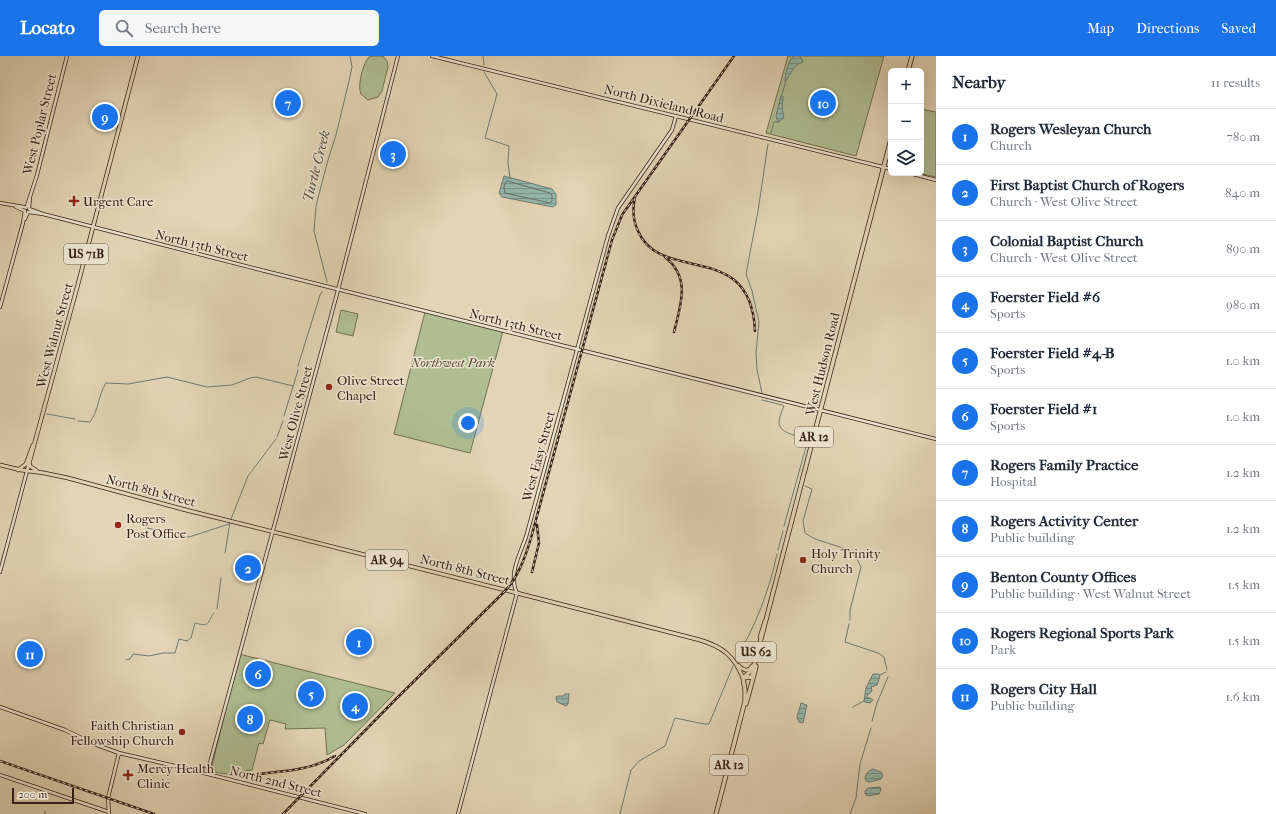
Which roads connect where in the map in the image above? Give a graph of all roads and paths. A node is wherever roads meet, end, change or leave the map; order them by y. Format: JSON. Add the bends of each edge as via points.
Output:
{"nodes":[{"id":1,"x":67,"y":56,"type":"edge"},
{"id":2,"x":138,"y":56,"type":"edge"},
{"id":3,"x":398,"y":56,"type":"edge"},
{"id":4,"x":432,"y":56,"type":"edge"},
{"id":5,"x":912,"y":56,"type":"edge"},
{"id":6,"x":909,"y":68,"type":"edge"},
{"id":7,"x":676,"y":116,"type":"junction"},
{"id":8,"x":891,"y":140,"type":"edge"},
{"id":9,"x":884,"y":167,"type":"junction"},
{"id":10,"x":888,"y":168,"type":"edge"},
{"id":11,"x":920,"y":176,"type":"edge"},
{"id":12,"x":936,"y":180,"type":"edge"},
{"id":13,"x":0,"y":203,"type":"edge"},
{"id":14,"x":27,"y":210,"type":"junction"},
{"id":15,"x":92,"y":227,"type":"junction"},
{"id":16,"x":338,"y":290,"type":"junction"},
{"id":17,"x":0,"y":307,"type":"edge"},
{"id":18,"x":577,"y":349,"type":"junction"},
{"id":19,"x":820,"y":410,"type":"junction"},
{"id":20,"x":936,"y":439,"type":"edge"},
{"id":21,"x":35,"y":442,"type":"junction"},
{"id":22,"x":29,"y":462,"type":"junction"},
{"id":23,"x":0,"y":465,"type":"edge"},
{"id":24,"x":18,"y":470,"type":"junction"},
{"id":25,"x":27,"y":471,"type":"junction"},
{"id":26,"x":38,"y":472,"type":"junction"},
{"id":27,"x":273,"y":532,"type":"junction"},
{"id":28,"x":0,"y":572,"type":"edge"},
{"id":29,"x":517,"y":592,"type":"junction"},
{"id":30,"x":767,"y":618,"type":"junction"},
{"id":31,"x":735,"y":662,"type":"junction"},
{"id":32,"x":755,"y":671,"type":"junction"},
{"id":33,"x":743,"y":678,"type":"junction"},
{"id":34,"x":0,"y":708,"type":"edge"},
{"id":35,"x":744,"y":708,"type":"junction"},
{"id":36,"x":119,"y":753,"type":"junction"},
{"id":37,"x":207,"y":774,"type":"junction"},
{"id":38,"x":0,"y":775,"type":"edge"},
{"id":39,"x":109,"y":813,"type":"edge"},
{"id":40,"x":365,"y":814,"type":"edge"},
{"id":41,"x":458,"y":814,"type":"edge"},
{"id":42,"x":716,"y":814,"type":"edge"}],
"edges":[{"from":1,"to":14,"type":"main road","name":"West Poplar Street"},
{"from":2,"to":15,"type":"main road","name":"West Walnut Street","number":"US 71B"},
{"from":3,"to":16,"type":"main road","name":"West Olive Street"},
{"from":4,"to":7,"type":"main road","name":"North Dixieland Road"},
{"from":5,"to":6,"type":"highway"},
{"from":7,"to":9,"type":"main road","name":"North Dixieland Road"},
{"from":7,"to":18,"type":"main road","name":"West Easy Street","via":[[672,130],[614,217]]},
{"from":8,"to":9,"type":"highway","name":"West Hudson Road","number":"AR 12"},
{"from":9,"to":10,"type":"main road","name":"North Dixieland Road"},
{"from":9,"to":19,"type":"highway","name":"West Hudson Road","number":"AR 12"},
{"from":11,"to":12,"type":"main road"},
{"from":13,"to":14,"type":"main road","name":"North 13th Street"},
{"from":14,"to":15,"type":"main road","name":"North 13th Street"},
{"from":14,"to":17,"type":"main road","name":"West Poplar Street"},
{"from":15,"to":16,"type":"main road","name":"North 13th Street"},
{"from":15,"to":21,"type":"main road","name":"West Walnut Street","number":"US 71B"},
{"from":16,"to":18,"type":"main road","name":"North 13th Street"},
{"from":16,"to":27,"type":"main road","name":"West Olive Street"},
{"from":18,"to":19,"type":"main road","name":"North 13th Street"},
{"from":18,"to":29,"type":"main road","name":"West Easy Street","via":[[526,537],[514,571],[514,587]]},
{"from":19,"to":20,"type":"main road","name":"North 13th Street"},
{"from":19,"to":30,"type":"highway","name":"West Hudson Road","number":"AR 12"},
{"from":21,"to":22,"type":"main road","name":"West Walnut Street","number":"US 71B"},
{"from":21,"to":24,"type":"main road","number":"US 71B","via":[[26,464]]},
{"from":22,"to":25,"type":"main road","name":"West Walnut Street","number":"US 71B"},
{"from":22,"to":26,"type":"main road"},
{"from":23,"to":24,"type":"main road","name":"North 8th Street"},
{"from":24,"to":25,"type":"main road","name":"North 8th Street"},
{"from":25,"to":26,"type":"main road","name":"North 8th Street","number":"AR 94"},
{"from":25,"to":28,"type":"main road","name":"West Walnut Street"},
{"from":26,"to":27,"type":"main road","name":"North 8th Street","number":"AR 94"},
{"from":27,"to":29,"type":"main road","name":"North 8th Street","number":"AR 94"},
{"from":27,"to":37,"type":"main road","name":"West Olive Street"},
{"from":29,"to":31,"type":"main road","name":"North 8th Street","number":"AR 94","via":[[710,643],[727,653]]},
{"from":29,"to":41,"type":"main road","name":"West Easy Street"},
{"from":30,"to":31,"type":"main road","name":"West Hudson Road","number":"US 62","via":[[752,667],[743,670]]},
{"from":30,"to":32,"type":"highway","name":"West Hudson Road","number":"US 62"},
{"from":30,"to":33,"type":"highway","name":"West Hudson Road","number":"US 62","via":[[754,666]]},
{"from":31,"to":33,"type":"main road","name":"North 8th Street","number":"AR 94"},
{"from":32,"to":33,"type":"highway","via":[[751,677]]},
{"from":32,"to":35,"type":"highway","number":"AR 12"},
{"from":33,"to":35,"type":"highway","number":"AR 12","via":[[746,696]]},
{"from":34,"to":36,"type":"main road","name":"North 2nd Street","via":[[64,730]]},
{"from":35,"to":42,"type":"highway","number":"AR 12"},
{"from":36,"to":37,"type":"main road","name":"North 2nd Street"},
{"from":36,"to":39,"type":"main road","via":[[108,798]]},
{"from":37,"to":40,"type":"main road","name":"North 2nd Street"},
{"from":38,"to":39,"type":"main road"}]}
